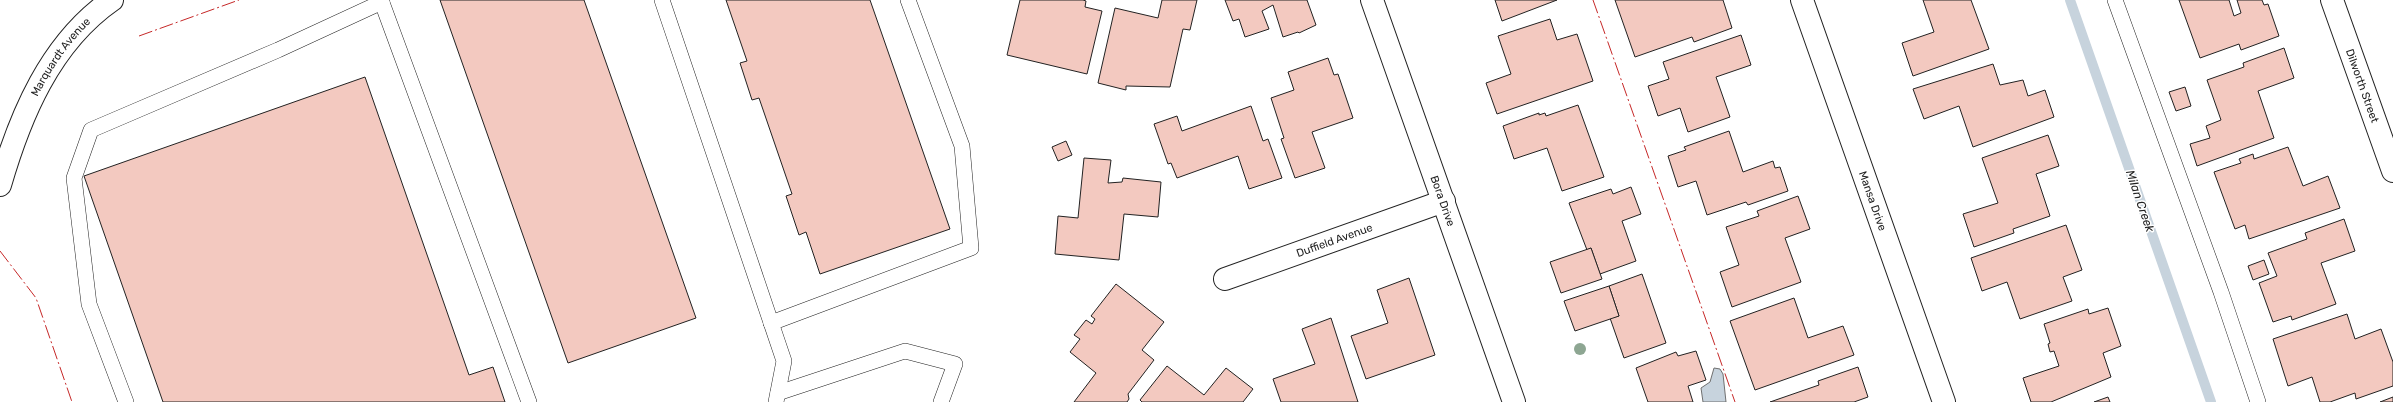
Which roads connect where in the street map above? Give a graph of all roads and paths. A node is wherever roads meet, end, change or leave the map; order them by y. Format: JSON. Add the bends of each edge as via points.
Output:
{"nodes":[{"id":1,"x":112,"y":0,"type":"edge"},
{"id":2,"x":662,"y":0,"type":"edge"},
{"id":3,"x":908,"y":0,"type":"edge"},
{"id":4,"x":1372,"y":0,"type":"edge"},
{"id":5,"x":1802,"y":0,"type":"edge"},
{"id":6,"x":2115,"y":0,"type":"edge"},
{"id":7,"x":2332,"y":0,"type":"edge"},
{"id":8,"x":382,"y":1,"type":"edge"},
{"id":9,"x":2393,"y":171,"type":"edge"},
{"id":10,"x":0,"y":185,"type":"edge"},
{"id":11,"x":1444,"y":202,"type":"junction"},
{"id":12,"x":1225,"y":279,"type":"dead end"},
{"id":13,"x":771,"y":323,"type":"junction"},
{"id":14,"x":777,"y":398,"type":"edge"},
{"id":15,"x":126,"y":402,"type":"edge"},
{"id":16,"x":529,"y":402,"type":"edge"},
{"id":17,"x":941,"y":402,"type":"edge"},
{"id":18,"x":1514,"y":402,"type":"edge"},
{"id":19,"x":1944,"y":402,"type":"edge"},
{"id":20,"x":2258,"y":402,"type":"edge"}],
"edges":[{"from":1,"to":10,"type":"street","name":"Marquardt Avenue","via":[[95,13],[55,59],[31,100],[10,149]]},
{"from":2,"to":13,"type":"lane"},
{"from":3,"to":13,"type":"lane","via":[[962,146],[971,248]]},
{"from":4,"to":11,"type":"street","name":"Bora Drive"},
{"from":5,"to":19,"type":"street","name":"Mansa Drive"},
{"from":6,"to":20,"type":"lane","via":[[2221,292]]},
{"from":7,"to":9,"type":"street","name":"Dilworth Street"},
{"from":8,"to":15,"type":"lane","via":[[278,50],[91,130],[74,178],[90,304]]},
{"from":8,"to":16,"type":"lane"},
{"from":11,"to":12,"type":"street","name":"Duffield Avenue"},
{"from":11,"to":18,"type":"street","name":"Bora Drive"},
{"from":13,"to":14,"type":"lane","via":[[784,362]]},
{"from":14,"to":17,"type":"lane","via":[[905,351],[954,364]]}]}
